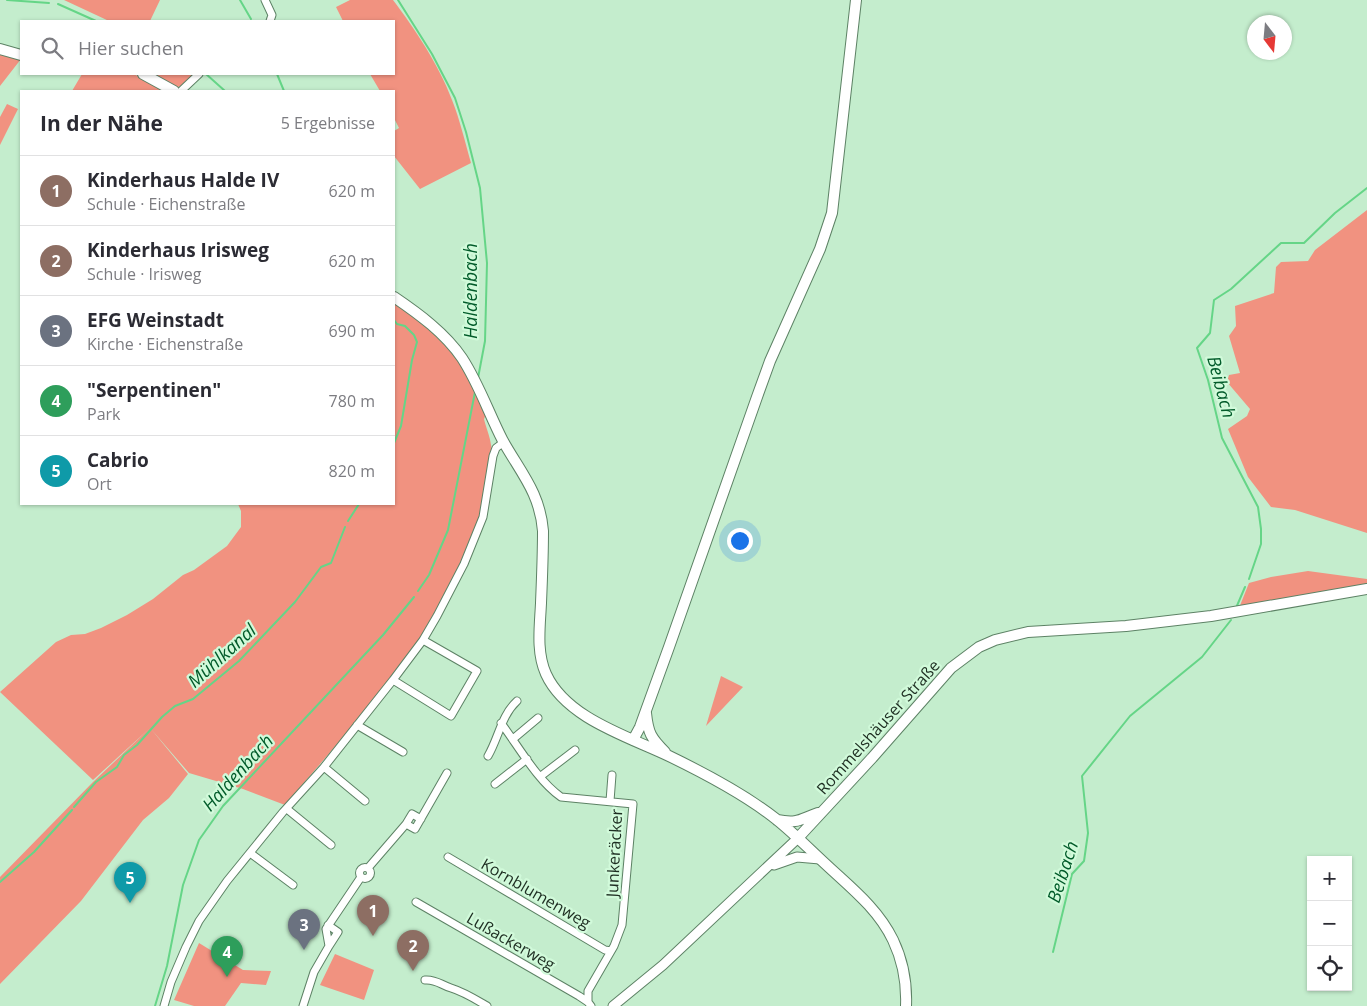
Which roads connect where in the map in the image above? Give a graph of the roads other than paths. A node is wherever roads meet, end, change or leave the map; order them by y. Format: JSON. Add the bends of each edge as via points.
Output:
{"nodes":[{"id":1,"x":265,"y":0,"type":"edge"},
{"id":2,"x":856,"y":0,"type":"edge"},
{"id":3,"x":270,"y":20,"type":"edge"},
{"id":4,"x":0,"y":50,"type":"edge"},
{"id":5,"x":20,"y":55,"type":"edge"},
{"id":6,"x":145,"y":75,"type":"edge"},
{"id":7,"x":199,"y":75,"type":"edge"},
{"id":8,"x":172,"y":90,"type":"edge"},
{"id":9,"x":182,"y":90,"type":"edge"},
{"id":10,"x":395,"y":298,"type":"edge"},
{"id":11,"x":504,"y":442,"type":"junction"},
{"id":12,"x":1367,"y":589,"type":"edge"},
{"id":13,"x":423,"y":640,"type":"junction"},
{"id":14,"x":393,"y":680,"type":"junction"},
{"id":15,"x":517,"y":701,"type":"dead end"},
{"id":16,"x":645,"y":710,"type":"junction"},
{"id":17,"x":538,"y":718,"type":"dead end"},
{"id":18,"x":501,"y":723,"type":"junction"},
{"id":19,"x":357,"y":725,"type":"junction"},
{"id":20,"x":512,"y":739,"type":"junction"},
{"id":21,"x":633,"y":740,"type":"junction"},
{"id":22,"x":575,"y":750,"type":"dead end"},
{"id":23,"x":403,"y":752,"type":"dead end"},
{"id":24,"x":488,"y":756,"type":"dead end"},
{"id":25,"x":669,"y":756,"type":"junction"},
{"id":26,"x":527,"y":759,"type":"junction"},
{"id":27,"x":324,"y":767,"type":"junction"},
{"id":28,"x":447,"y":773,"type":"dead end"},
{"id":29,"x":612,"y":775,"type":"dead end"},
{"id":30,"x":541,"y":776,"type":"junction"},
{"id":31,"x":495,"y":784,"type":"dead end"},
{"id":32,"x":364,"y":801,"type":"dead end"},
{"id":33,"x":610,"y":801,"type":"junction"},
{"id":34,"x":287,"y":809,"type":"junction"},
{"id":35,"x":824,"y":811,"type":"junction"},
{"id":36,"x":421,"y":819,"type":"junction"},
{"id":37,"x":776,"y":819,"type":"junction"},
{"id":38,"x":406,"y":824,"type":"junction"},
{"id":39,"x":797,"y":839,"type":"junction"},
{"id":40,"x":331,"y":845,"type":"dead end"},
{"id":41,"x":250,"y":853,"type":"junction"},
{"id":42,"x":448,"y":857,"type":"dead end"},
{"id":43,"x":820,"y":859,"type":"junction"},
{"id":44,"x":764,"y":870,"type":"junction"},
{"id":45,"x":293,"y":885,"type":"dead end"},
{"id":46,"x":416,"y":902,"type":"dead end"},
{"id":47,"x":328,"y":925,"type":"junction"},
{"id":48,"x":329,"y":946,"type":"junction"},
{"id":49,"x":611,"y":951,"type":"junction"},
{"id":50,"x":425,"y":980,"type":"dead end"},
{"id":51,"x":590,"y":1004,"type":"edge"},
{"id":52,"x":164,"y":1006,"type":"edge"},
{"id":53,"x":303,"y":1006,"type":"edge"},
{"id":54,"x":487,"y":1006,"type":"edge"},
{"id":55,"x":612,"y":1006,"type":"edge"},
{"id":56,"x":906,"y":1006,"type":"edge"}],
"edges":[{"from":1,"to":3,"type":"street","via":[[272,15]]},
{"from":2,"to":16,"type":"main road","via":[[832,213],[757,397]]},
{"from":4,"to":5,"type":"main road"},
{"from":6,"to":8,"type":"main road"},
{"from":7,"to":9,"type":"street"},
{"from":10,"to":11,"type":"main road","via":[[419,315],[462,359]]},
{"from":11,"to":13,"type":"street","via":[[496,448],[493,456],[483,517],[464,564]]},
{"from":11,"to":21,"type":"main road","via":[[537,499],[542,515],[540,642],[543,666],[553,686],[571,705],[596,722]]},
{"from":12,"to":35,"type":"main road","name":"Rommelshäuser Straße","via":[[1234,613],[1028,632],[995,640],[963,658],[937,682]]},
{"from":13,"to":14,"type":"street"},
{"from":13,"to":14,"type":"street","via":[[477,671],[451,716]]},
{"from":14,"to":19,"type":"street"},
{"from":15,"to":18,"type":"street"},
{"from":16,"to":21,"type":"main road"},
{"from":16,"to":25,"type":"main road","via":[[652,739]]},
{"from":17,"to":20,"type":"street"},
{"from":18,"to":20,"type":"street","name":"Junkeräcker"},
{"from":18,"to":24,"type":"street"},
{"from":19,"to":23,"type":"street"},
{"from":19,"to":27,"type":"street"},
{"from":20,"to":26,"type":"street","name":"Junkeräcker"},
{"from":21,"to":25,"type":"main road"},
{"from":22,"to":30,"type":"street"},
{"from":25,"to":37,"type":"main road"},
{"from":26,"to":30,"type":"street","name":"Junkeräcker"},
{"from":26,"to":31,"type":"street"},
{"from":27,"to":32,"type":"street"},
{"from":27,"to":34,"type":"street"},
{"from":28,"to":36,"type":"street"},
{"from":29,"to":33,"type":"street"},
{"from":30,"to":33,"type":"street","name":"Junkeräcker","via":[[561,798]]},
{"from":33,"to":49,"type":"street","name":"Junkeräcker","via":[[633,804],[624,917]]},
{"from":34,"to":40,"type":"street"},
{"from":34,"to":41,"type":"street"},
{"from":35,"to":37,"type":"main road","via":[[800,821]]},
{"from":35,"to":39,"type":"main road","name":"Rommelshäuser Straße"},
{"from":36,"to":38,"type":"street","via":[[412,814]]},
{"from":36,"to":38,"type":"street","via":[[416,830]]},
{"from":37,"to":39,"type":"main road"},
{"from":38,"to":47,"type":"street","via":[[368,868],[361,869],[361,877]]},
{"from":39,"to":43,"type":"main road"},
{"from":39,"to":44,"type":"street","name":"Rommelshäuser Straße"},
{"from":41,"to":45,"type":"street"},
{"from":41,"to":52,"type":"street","via":[[199,921],[171,982]]},
{"from":42,"to":49,"type":"street","name":"Kornblumenweg"},
{"from":43,"to":44,"type":"street","via":[[790,858]]},
{"from":43,"to":56,"type":"main road","via":[[868,903],[893,940],[905,976]]},
{"from":44,"to":55,"type":"street","name":"Rommelshäuser Straße","via":[[663,965]]},
{"from":46,"to":51,"type":"street","name":"Lußackerweg"},
{"from":47,"to":48,"type":"street"},
{"from":47,"to":48,"type":"street","via":[[338,932]]},
{"from":48,"to":53,"type":"street","via":[[314,972]]},
{"from":49,"to":51,"type":"street","name":"Junkeräcker","via":[[588,991]]},
{"from":50,"to":54,"type":"street","via":[[432,979],[460,990]]}]}
